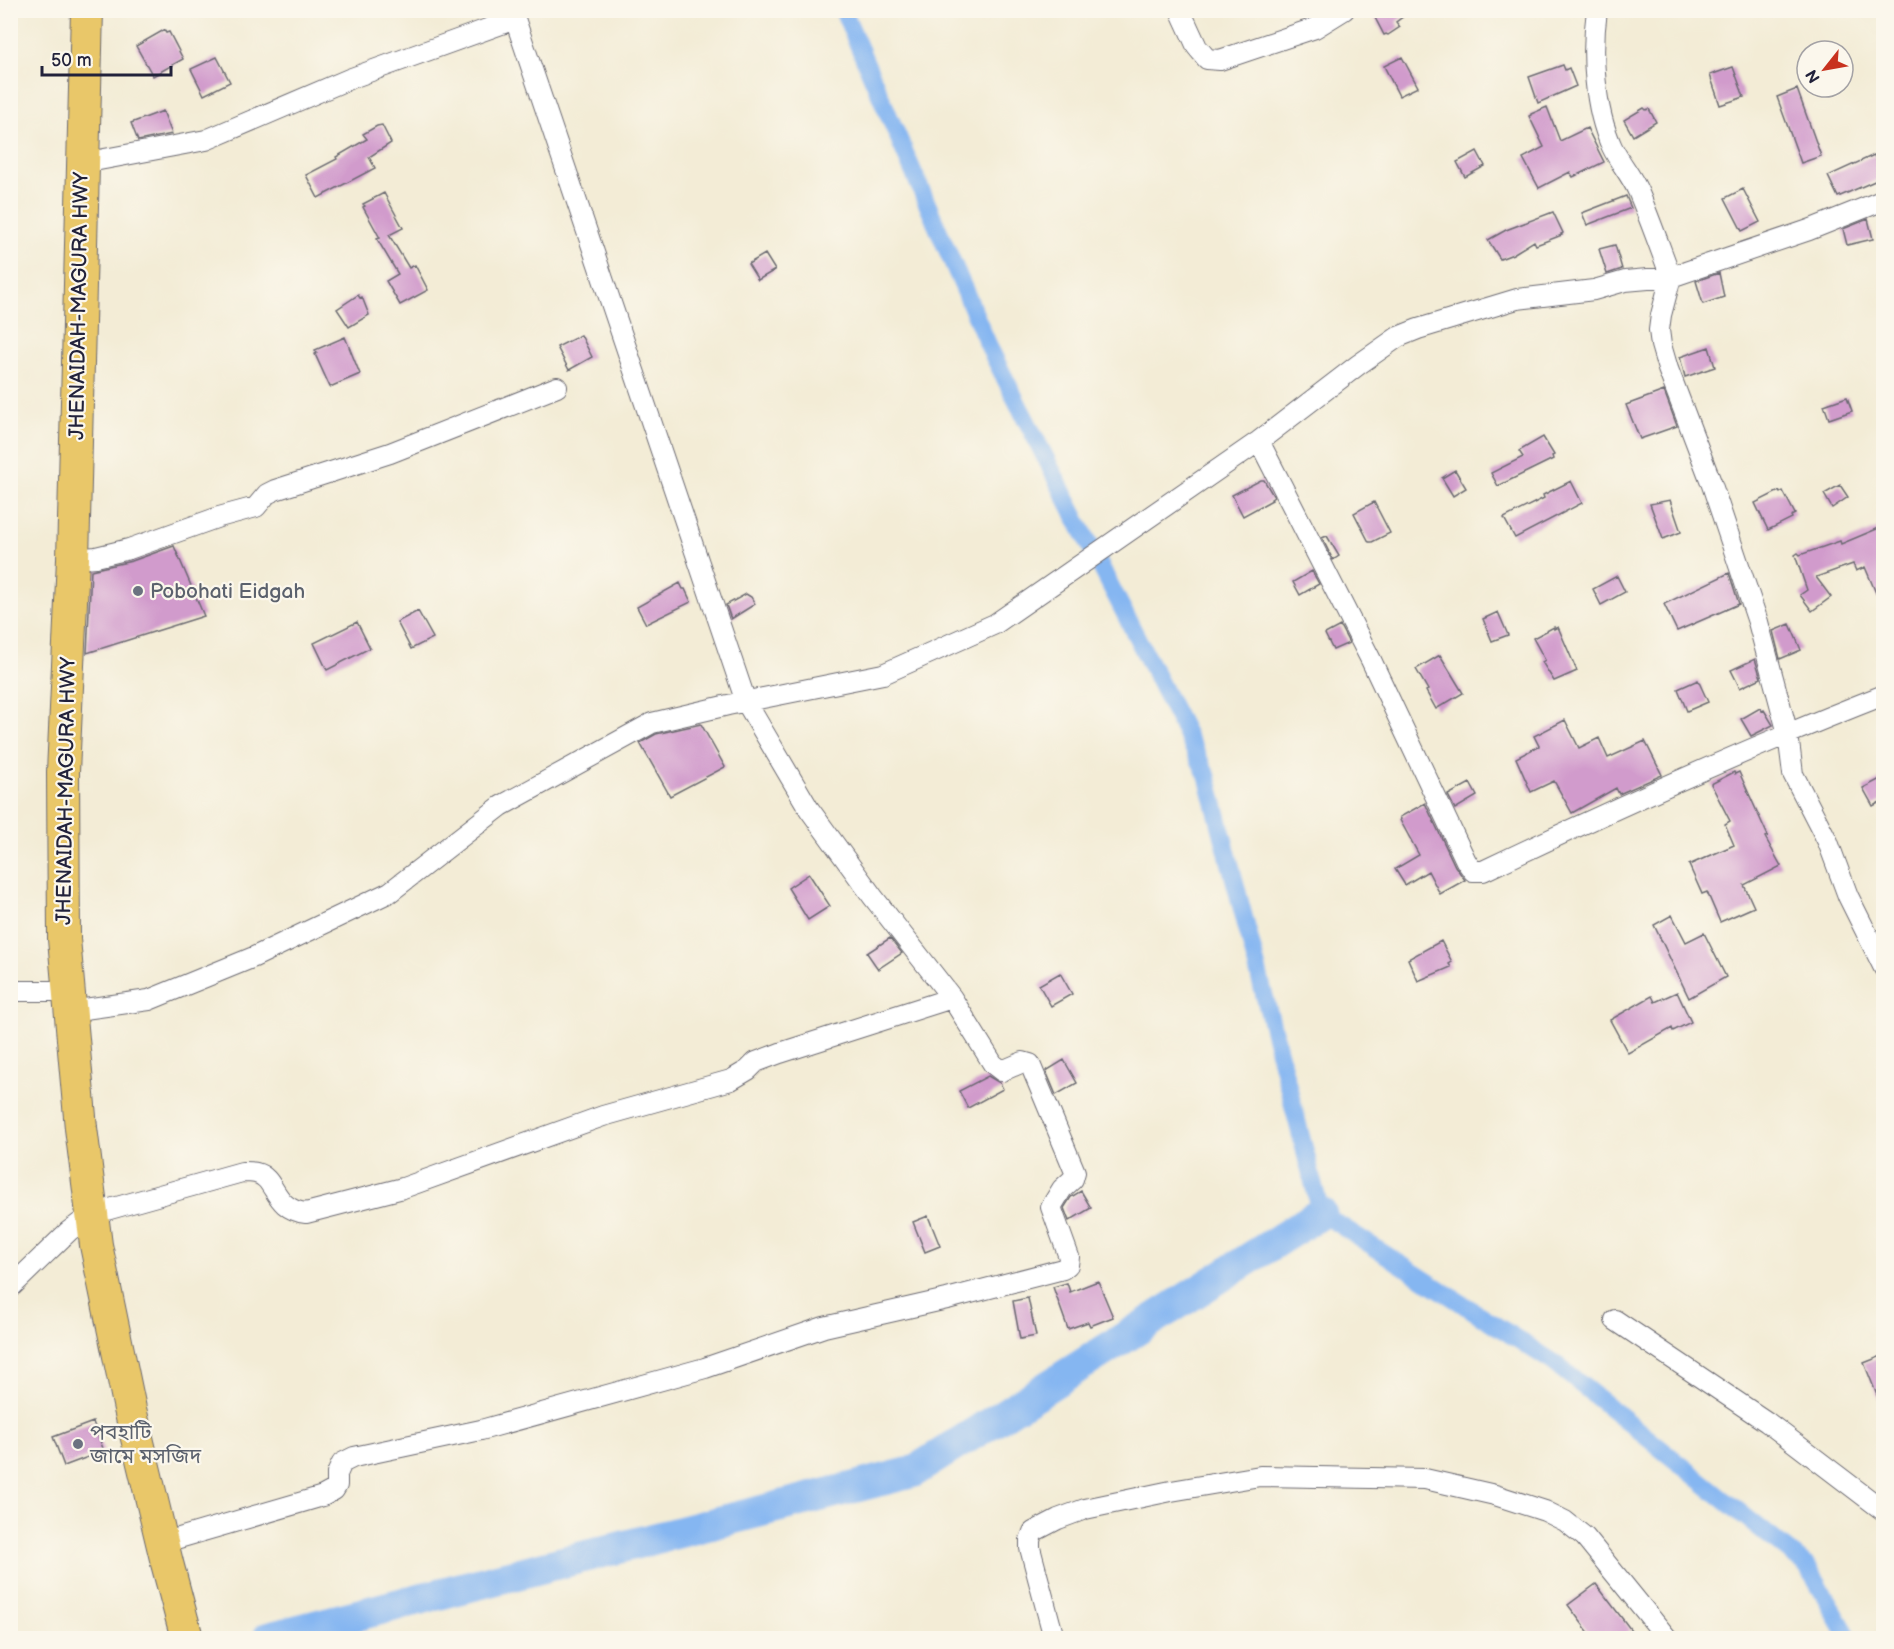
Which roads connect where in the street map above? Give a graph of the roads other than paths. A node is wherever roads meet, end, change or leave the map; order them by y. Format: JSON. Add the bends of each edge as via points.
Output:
{"nodes":[{"id":1,"x":87,"y":10,"type":"edge"},
{"id":2,"x":1180,"y":10,"type":"edge"},
{"id":3,"x":1344,"y":10,"type":"edge"},
{"id":4,"x":1597,"y":10,"type":"edge"},
{"id":5,"x":513,"y":15,"type":"edge"},
{"id":6,"x":83,"y":163,"type":"junction"},
{"id":7,"x":1884,"y":200,"type":"edge"},
{"id":8,"x":1671,"y":277,"type":"junction"},
{"id":9,"x":557,"y":387,"type":"dead end"},
{"id":10,"x":1259,"y":441,"type":"junction"},
{"id":11,"x":72,"y":559,"type":"junction"},
{"id":12,"x":1884,"y":695,"type":"edge"},
{"id":13,"x":746,"y":702,"type":"junction"},
{"id":14,"x":1788,"y":734,"type":"junction"},
{"id":15,"x":1884,"y":968,"type":"edge"},
{"id":16,"x":10,"y":991,"type":"edge"},
{"id":17,"x":951,"y":998,"type":"junction"},
{"id":18,"x":70,"y":1001,"type":"junction"},
{"id":19,"x":92,"y":1214,"type":"junction"},
{"id":20,"x":10,"y":1288,"type":"edge"},
{"id":21,"x":1616,"y":1320,"type":"dead end"},
{"id":22,"x":1884,"y":1511,"type":"edge"},
{"id":23,"x":164,"y":1553,"type":"junction"},
{"id":24,"x":187,"y":1638,"type":"edge"},
{"id":25,"x":1054,"y":1638,"type":"edge"},
{"id":26,"x":1667,"y":1638,"type":"edge"}],
"edges":[{"from":1,"to":6,"type":"highway","name":"JHENAIDAH-MAGURA HWY"},
{"from":2,"to":3,"type":"street","via":[[1197,47],[1207,59],[1220,60],[1315,28]]},
{"from":4,"to":8,"type":"street","via":[[1595,73],[1603,120],[1612,147],[1636,188]]},
{"from":5,"to":6,"type":"street","via":[[206,140]]},
{"from":5,"to":13,"type":"street"},
{"from":6,"to":11,"type":"highway","name":"JHENAIDAH-MAGURA HWY"},
{"from":7,"to":8,"type":"street"},
{"from":8,"to":10,"type":"street","via":[[1517,299],[1418,329],[1382,348]]},
{"from":8,"to":14,"type":"street","via":[[1661,315],[1661,345],[1758,622]]},
{"from":9,"to":11,"type":"street","via":[[390,453],[275,490],[256,507],[129,549]]},
{"from":10,"to":13,"type":"street","via":[[995,624],[882,675]]},
{"from":10,"to":14,"type":"street","via":[[1473,871],[1483,871],[1597,816]]},
{"from":11,"to":18,"type":"highway","name":"JHENAIDAH-MAGURA HWY","via":[[63,772],[64,939]]},
{"from":12,"to":14,"type":"street"},
{"from":13,"to":17,"type":"street","via":[[809,809]]},
{"from":13,"to":18,"type":"street","via":[[652,723],[501,806],[390,892],[255,957],[149,1000]]},
{"from":14,"to":15,"type":"street","via":[[1793,774]]},
{"from":16,"to":18,"type":"street"},
{"from":17,"to":19,"type":"street","via":[[780,1053],[756,1062],[731,1080],[603,1116],[403,1188],[306,1214],[284,1206],[258,1173],[242,1172]]},
{"from":17,"to":23,"type":"street","via":[[997,1069],[1029,1064],[1075,1172],[1051,1207],[1069,1257],[1063,1269],[824,1327],[705,1368],[481,1430],[354,1457],[342,1463],[337,1485],[323,1496]]},
{"from":18,"to":19,"type":"highway","name":"JHENAIDAH-MAGURA HWY"},
{"from":19,"to":20,"type":"street"},
{"from":19,"to":23,"type":"highway","name":"JHENAIDAH-MAGURA HWY","via":[[130,1408]]},
{"from":21,"to":22,"type":"street","via":[[1767,1422]]},
{"from":23,"to":24,"type":"highway","name":"JHENAIDAH-MAGURA HWY"},
{"from":25,"to":26,"type":"street","via":[[1030,1548],[1033,1532],[1085,1509],[1260,1476],[1425,1479],[1545,1511],[1585,1537]]}]}
